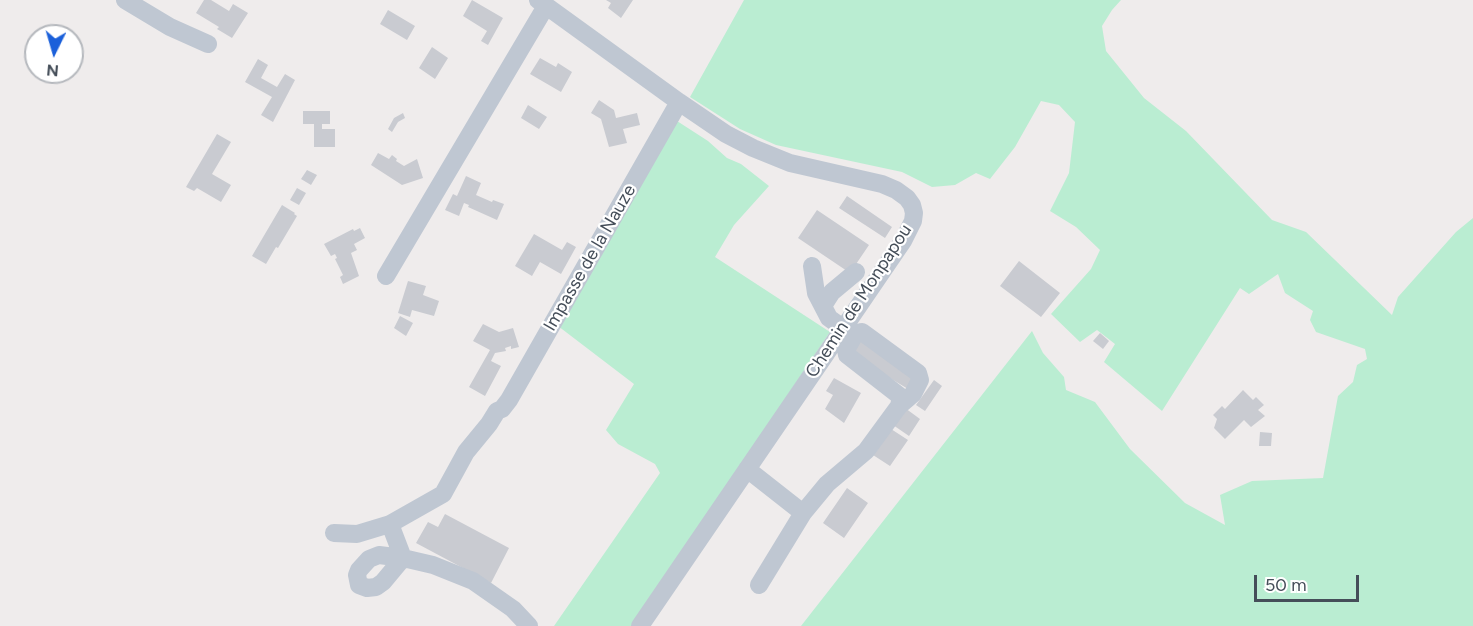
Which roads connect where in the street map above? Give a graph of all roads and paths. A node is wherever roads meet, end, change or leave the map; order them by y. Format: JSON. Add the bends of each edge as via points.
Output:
{"nodes":[{"id":1,"x":125,"y":0,"type":"edge"},
{"id":2,"x":542,"y":3,"type":"edge"},
{"id":3,"x":208,"y":44,"type":"dead end"},
{"id":4,"x":679,"y":102,"type":"junction"},
{"id":5,"x":812,"y":266,"type":"dead end"},
{"id":6,"x":856,"y":272,"type":"dead end"},
{"id":7,"x":386,"y":276,"type":"dead end"},
{"id":8,"x":823,"y":306,"type":"junction"},
{"id":9,"x":843,"y":328,"type":"junction"},
{"id":10,"x":899,"y":406,"type":"dead end"},
{"id":11,"x":747,"y":469,"type":"junction"},
{"id":12,"x":803,"y":513,"type":"junction"},
{"id":13,"x":390,"y":524,"type":"junction"},
{"id":14,"x":334,"y":533,"type":"dead end"},
{"id":15,"x":357,"y":534,"type":"junction"},
{"id":16,"x":403,"y":558,"type":"junction"},
{"id":17,"x":369,"y":559,"type":"junction"},
{"id":18,"x":759,"y":585,"type":"dead end"},
{"id":19,"x":529,"y":626,"type":"edge"},
{"id":20,"x":640,"y":626,"type":"edge"}],
"edges":[{"from":1,"to":3,"type":"street"},
{"from":2,"to":4,"type":"street","name":"Chemin de Monpapou"},
{"from":2,"to":7,"type":"street","name":"Chemin de Monpapou"},
{"from":4,"to":9,"type":"street","name":"Chemin de Monpapou","via":[[726,134],[773,158],[882,184],[907,198],[913,221]]},
{"from":4,"to":13,"type":"street","name":"Impasse de la Nauze","via":[[509,400],[466,452],[443,494]]},
{"from":5,"to":8,"type":"street","via":[[816,293]]},
{"from":6,"to":8,"type":"street","via":[[832,292]]},
{"from":8,"to":9,"type":"street","via":[[829,318]]},
{"from":9,"to":11,"type":"street","name":"Chemin de Monpapou"},
{"from":10,"to":12,"type":"street","via":[[866,451],[827,484]]},
{"from":11,"to":12,"type":"street"},
{"from":11,"to":20,"type":"street","name":"Chemin de Monpapou"},
{"from":12,"to":18,"type":"street"},
{"from":13,"to":15,"type":"street","name":"Impasse de la Nauze"},
{"from":13,"to":16,"type":"street"},
{"from":14,"to":15,"type":"street","name":"Impasse de la Nauze"},
{"from":15,"to":17,"type":"street"},
{"from":16,"to":17,"type":"street","via":[[379,555]]},
{"from":16,"to":17,"type":"street","via":[[383,582],[367,588],[359,585],[357,575]]},
{"from":16,"to":19,"type":"street","via":[[472,581],[513,609]]}]}
